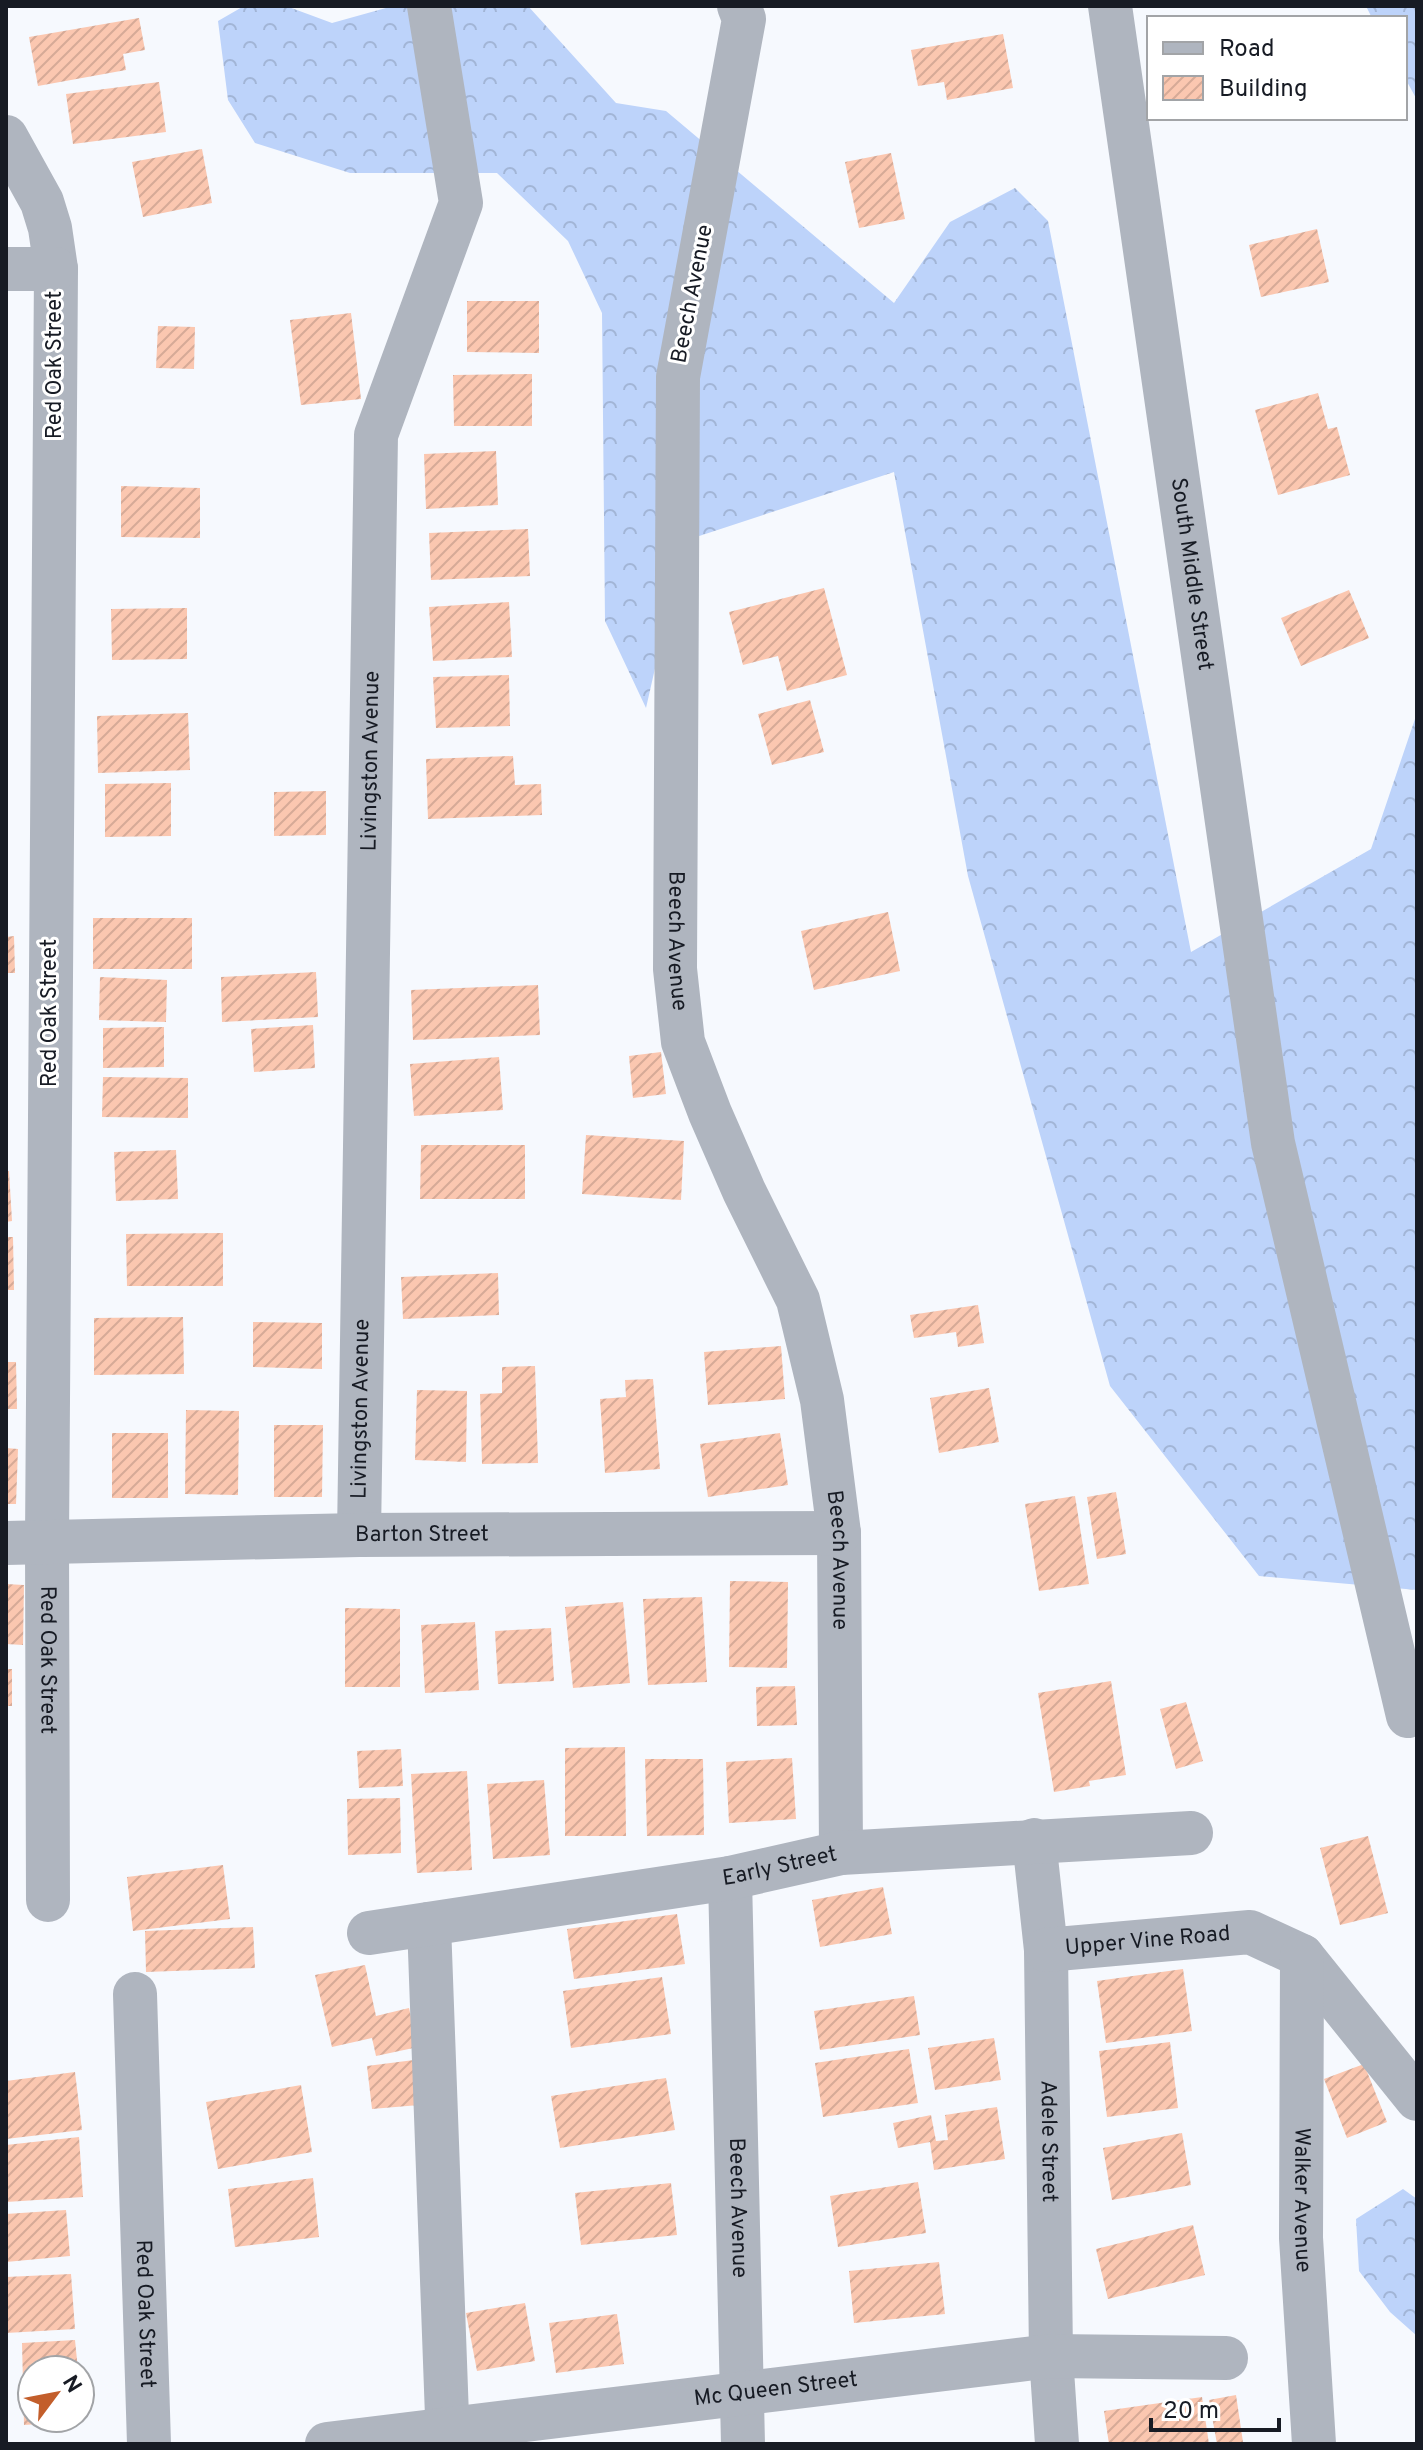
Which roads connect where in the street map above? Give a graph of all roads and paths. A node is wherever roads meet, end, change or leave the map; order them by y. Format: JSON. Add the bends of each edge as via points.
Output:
{"nodes":[{"id":1,"x":429,"y":6,"type":"edge"},
{"id":2,"x":739,"y":6,"type":"edge"},
{"id":3,"x":1110,"y":6,"type":"edge"},
{"id":4,"x":6,"y":137,"type":"edge"},
{"id":5,"x":6,"y":269,"type":"edge"},
{"id":6,"x":56,"y":269,"type":"junction"},
{"id":7,"x":839,"y":1533,"type":"junction"},
{"id":8,"x":359,"y":1535,"type":"junction"},
{"id":9,"x":26,"y":1542,"type":"edge"},
{"id":10,"x":1408,"y":1716,"type":"dead end"},
{"id":11,"x":1191,"y":1833,"type":"dead end"},
{"id":12,"x":1034,"y":1840,"type":"junction"},
{"id":13,"x":841,"y":1853,"type":"junction"},
{"id":14,"x":730,"y":1878,"type":"junction"},
{"id":15,"x":48,"y":1900,"type":"dead end"},
{"id":16,"x":429,"y":1924,"type":"junction"},
{"id":17,"x":369,"y":1933,"type":"dead end"},
{"id":18,"x":1046,"y":1950,"type":"junction"},
{"id":19,"x":1302,"y":1956,"type":"junction"},
{"id":20,"x":135,"y":1994,"type":"dead end"},
{"id":21,"x":1417,"y":2099,"type":"edge"},
{"id":22,"x":1051,"y":2356,"type":"junction"},
{"id":23,"x":1226,"y":2358,"type":"dead end"},
{"id":24,"x":741,"y":2393,"type":"junction"},
{"id":25,"x":448,"y":2437,"type":"edge"},
{"id":26,"x":149,"y":2444,"type":"edge"},
{"id":27,"x":327,"y":2444,"type":"edge"},
{"id":28,"x":743,"y":2444,"type":"edge"},
{"id":29,"x":1057,"y":2444,"type":"edge"},
{"id":30,"x":1314,"y":2444,"type":"edge"}],
"edges":[{"from":1,"to":8,"type":"street","name":"Livingston Avenue","via":[[461,203],[376,435]]},
{"from":2,"to":7,"type":"street","name":"Beech Avenue","via":[[744,19],[678,377],[675,969],[688,1056],[744,1191],[798,1300],[822,1400]]},
{"from":3,"to":10,"type":"street","name":"South Middle Street","via":[[1273,1143]]},
{"from":4,"to":6,"type":"street","name":"Red Oak Street","via":[[42,202]]},
{"from":5,"to":6,"type":"street"},
{"from":6,"to":9,"type":"street","name":"Red Oak Street"},
{"from":7,"to":8,"type":"street","name":"Barton Street"},
{"from":7,"to":13,"type":"street","name":"Beech Avenue"},
{"from":8,"to":9,"type":"street","name":"Barton Street"},
{"from":9,"to":15,"type":"street","name":"Red Oak Street"},
{"from":11,"to":12,"type":"street","name":"Early Street"},
{"from":12,"to":13,"type":"street","name":"Early Street"},
{"from":12,"to":18,"type":"street","name":"Adele Street"},
{"from":13,"to":14,"type":"street","name":"Early Street"},
{"from":14,"to":16,"type":"street","name":"Early Street"},
{"from":14,"to":24,"type":"street","name":"Beech Avenue"},
{"from":16,"to":17,"type":"street","name":"Early Street"},
{"from":16,"to":25,"type":"street"},
{"from":18,"to":19,"type":"street","name":"Upper Vine Road","via":[[1250,1932]]},
{"from":18,"to":22,"type":"street","name":"Adele Street"},
{"from":19,"to":21,"type":"street","name":"Upper Vine Road"},
{"from":19,"to":30,"type":"street","name":"Walker Avenue","via":[[1301,2238]]},
{"from":20,"to":26,"type":"street","name":"Red Oak Street"},
{"from":22,"to":23,"type":"street","name":"Mc Queen Street"},
{"from":22,"to":24,"type":"street","name":"Mc Queen Street"},
{"from":22,"to":29,"type":"street","name":"Adele Street"},
{"from":24,"to":25,"type":"street","name":"Mc Queen Street"},
{"from":24,"to":28,"type":"street","name":"Beech Avenue"},
{"from":25,"to":27,"type":"street","name":"Mc Queen Street"}]}
